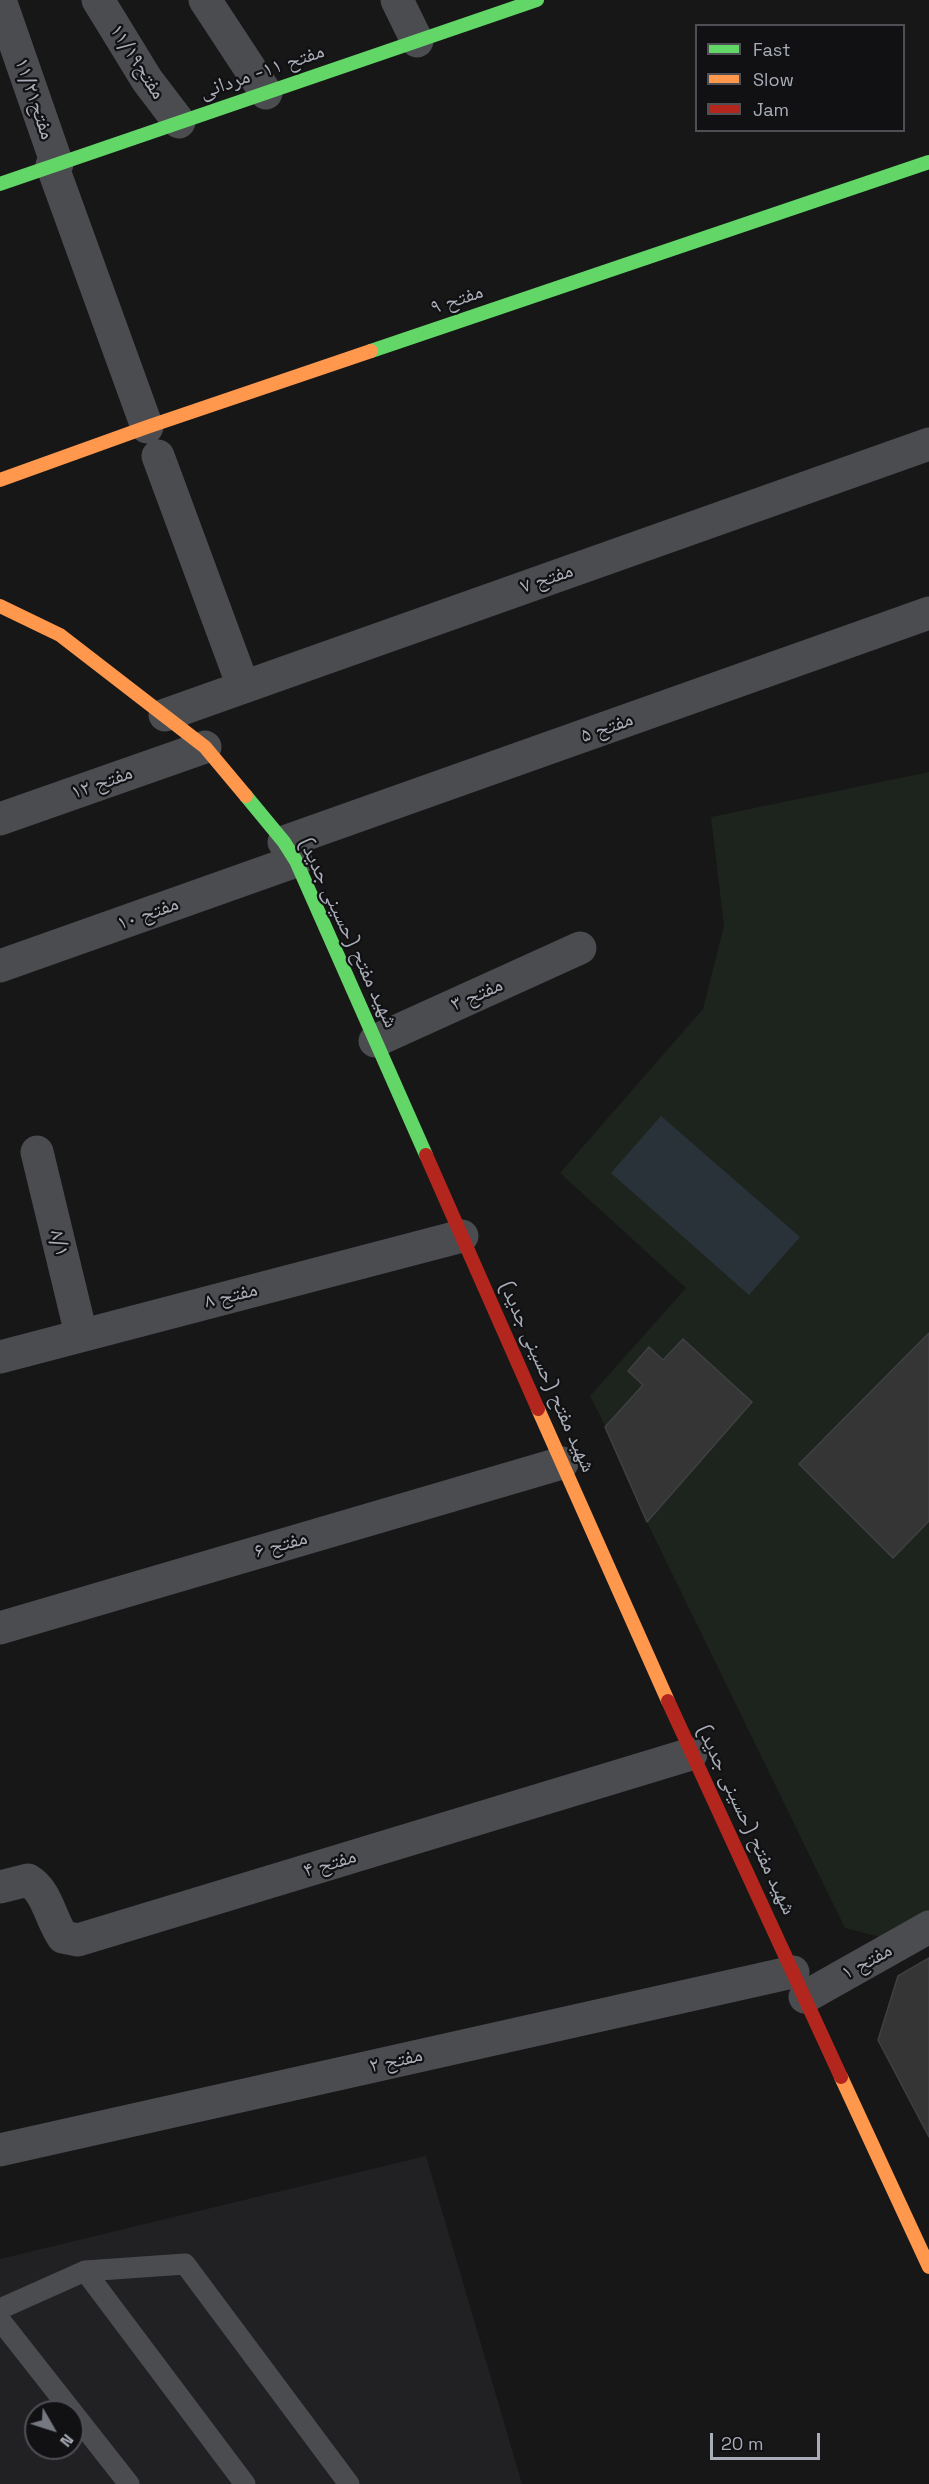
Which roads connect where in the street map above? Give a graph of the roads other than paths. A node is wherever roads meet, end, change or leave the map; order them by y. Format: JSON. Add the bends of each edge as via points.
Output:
{"nodes":[{"id":1,"x":0,"y":0,"type":"edge"},
{"id":2,"x":98,"y":0,"type":"edge"},
{"id":3,"x":205,"y":0,"type":"edge"},
{"id":4,"x":398,"y":0,"type":"edge"},
{"id":5,"x":515,"y":4,"type":"edge"},
{"id":6,"x":417,"y":41,"type":"junction"},
{"id":7,"x":266,"y":93,"type":"junction"},
{"id":8,"x":179,"y":122,"type":"junction"},
{"id":9,"x":929,"y":162,"type":"edge"},
{"id":10,"x":55,"y":165,"type":"junction"},
{"id":11,"x":0,"y":184,"type":"edge"},
{"id":12,"x":153,"y":441,"type":"junction"},
{"id":13,"x":929,"y":444,"type":"edge"},
{"id":14,"x":0,"y":480,"type":"edge"},
{"id":15,"x":0,"y":606,"type":"edge"},
{"id":16,"x":929,"y":613,"type":"edge"},
{"id":17,"x":243,"y":686,"type":"junction"},
{"id":18,"x":165,"y":715,"type":"junction"},
{"id":19,"x":205,"y":747,"type":"junction"},
{"id":20,"x":0,"y":819,"type":"edge"},
{"id":21,"x":290,"y":852,"type":"junction"},
{"id":22,"x":579,"y":948,"type":"dead end"},
{"id":23,"x":0,"y":966,"type":"edge"},
{"id":24,"x":375,"y":1041,"type":"junction"},
{"id":25,"x":37,"y":1152,"type":"dead end"},
{"id":26,"x":462,"y":1236,"type":"junction"},
{"id":27,"x":81,"y":1334,"type":"junction"},
{"id":28,"x":0,"y":1356,"type":"edge"},
{"id":29,"x":562,"y":1463,"type":"junction"},
{"id":30,"x":0,"y":1628,"type":"edge"},
{"id":31,"x":691,"y":1754,"type":"junction"},
{"id":32,"x":0,"y":1887,"type":"edge"},
{"id":33,"x":929,"y":1927,"type":"edge"},
{"id":34,"x":799,"y":1984,"type":"junction"},
{"id":35,"x":0,"y":2150,"type":"edge"},
{"id":36,"x":929,"y":2267,"type":"edge"},
{"id":37,"x":85,"y":2271,"type":"junction"},
{"id":38,"x":0,"y":2309,"type":"edge"},
{"id":39,"x":0,"y":2320,"type":"edge"},
{"id":40,"x":129,"y":2484,"type":"edge"},
{"id":41,"x":245,"y":2484,"type":"edge"},
{"id":42,"x":349,"y":2484,"type":"edge"}],
"edges":[{"from":1,"to":10,"type":"street","name":"مفتح۱۱/۲۱"},
{"from":2,"to":8,"type":"street","name":"مفتح۱۱/۱۹","via":[[147,80]]},
{"from":3,"to":7,"type":"street"},
{"from":4,"to":6,"type":"street"},
{"from":5,"to":6,"type":"street","name":"مفتح ۱۱- مردانی"},
{"from":6,"to":7,"type":"street","name":"مفتح ۱۱- مردانی"},
{"from":7,"to":8,"type":"street","name":"مفتح ۱۱- مردانی"},
{"from":8,"to":10,"type":"street","name":"مفتح ۱۱- مردانی"},
{"from":9,"to":12,"type":"street","name":"مفتح ۹"},
{"from":10,"to":11,"type":"street","name":"مفتح ۱۱- مردانی"},
{"from":10,"to":12,"type":"street","name":"مفتح۱۱/۲۱"},
{"from":12,"to":14,"type":"street","name":"مفتح ۹"},
{"from":12,"to":17,"type":"street","name":"مفتح۱۱/۲۱"},
{"from":13,"to":17,"type":"street","name":"مفتح ۷"},
{"from":15,"to":18,"type":"street","name":"شهید مفتح (حسینی جدید)","via":[[60,635]]},
{"from":16,"to":21,"type":"street","name":"مفتح ۵"},
{"from":17,"to":18,"type":"street","name":"مفتح ۷"},
{"from":18,"to":19,"type":"street","name":"شهید مفتح (حسینی جدید)"},
{"from":19,"to":20,"type":"street","name":"مفتح ۱۲"},
{"from":19,"to":21,"type":"street","name":"شهید مفتح (حسینی جدید)"},
{"from":21,"to":23,"type":"street","name":"مفتح ۱۰"},
{"from":21,"to":24,"type":"street","name":"شهید مفتح (حسینی جدید)"},
{"from":22,"to":24,"type":"street","name":"مفتح ۳"},
{"from":24,"to":26,"type":"street","name":"شهید مفتح (حسینی جدید)"},
{"from":25,"to":27,"type":"street","name":"۸/۱"},
{"from":26,"to":27,"type":"street","name":"مفتح ۸"},
{"from":26,"to":29,"type":"street","name":"شهید مفتح (حسینی جدید)"},
{"from":27,"to":28,"type":"street","name":"مفتح ۸"},
{"from":29,"to":30,"type":"street","name":"مفتح ۶"},
{"from":29,"to":31,"type":"street","name":"شهید مفتح (حسینی جدید)"},
{"from":31,"to":32,"type":"street","name":"مفتح ۴","via":[[78,1940],[63,1937],[39,1887],[28,1880]]},
{"from":31,"to":34,"type":"street","name":"شهید مفتح (حسینی جدید)"},
{"from":33,"to":34,"type":"street","name":"مفتح ۱"},
{"from":34,"to":35,"type":"street","name":"مفتح ۲"},
{"from":34,"to":36,"type":"street","name":"شهید مفتح (حسینی جدید)"},
{"from":37,"to":38,"type":"lane"},
{"from":37,"to":41,"type":"lane"},
{"from":37,"to":42,"type":"lane","via":[[185,2264]]},
{"from":39,"to":40,"type":"lane"}]}
